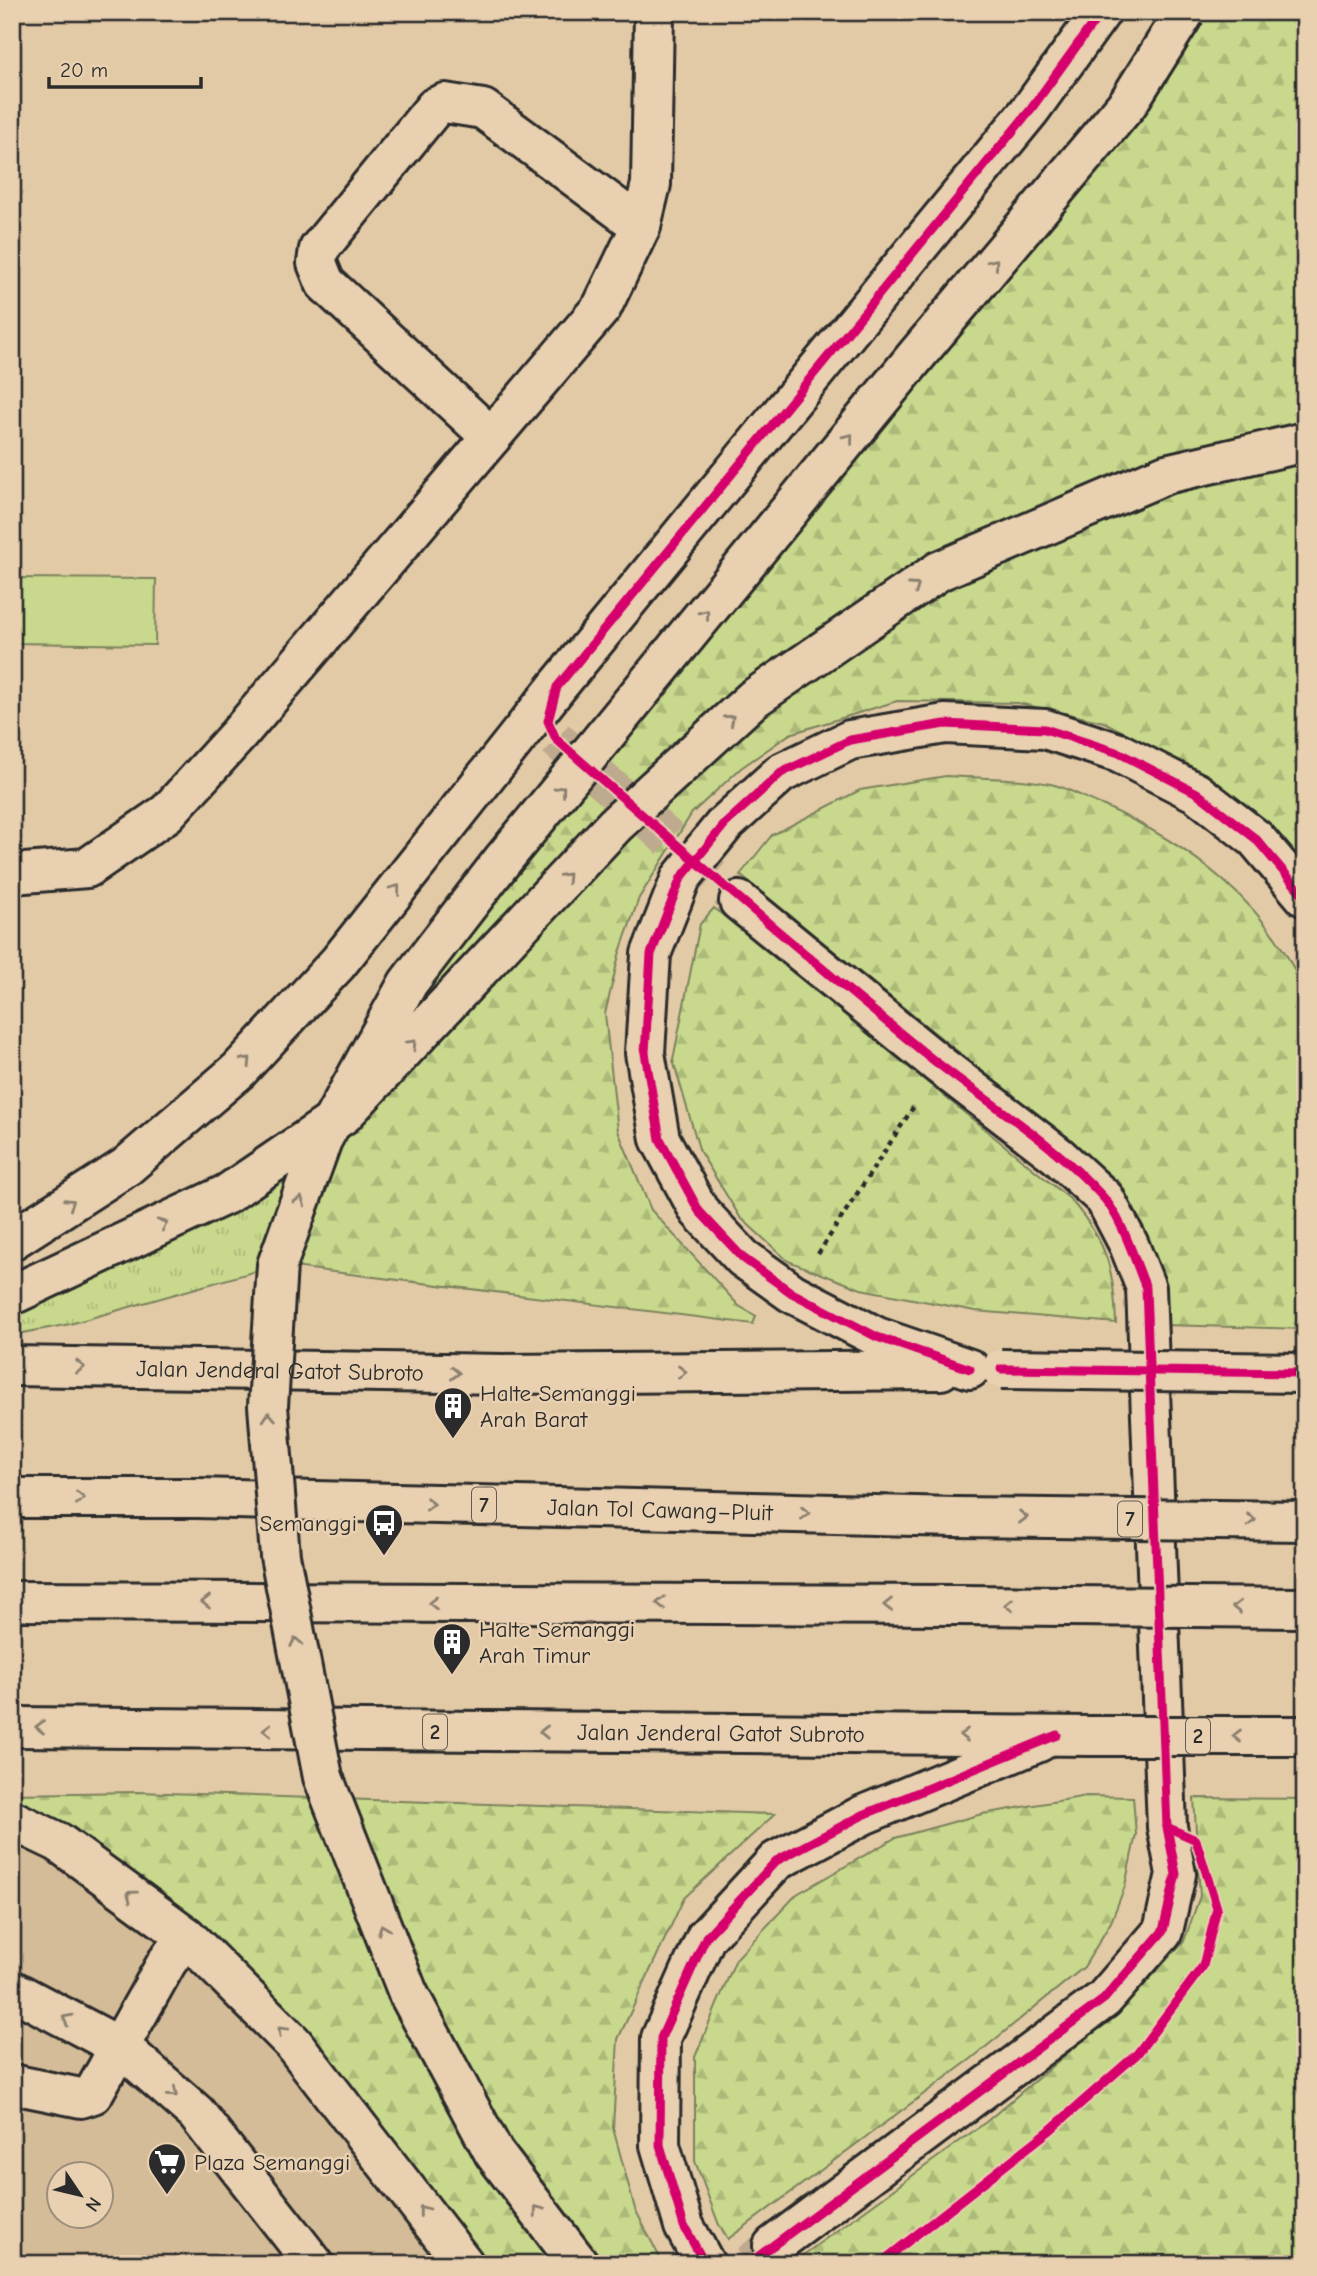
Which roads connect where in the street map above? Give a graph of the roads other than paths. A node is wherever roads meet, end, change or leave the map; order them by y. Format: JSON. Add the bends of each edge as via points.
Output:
{"nodes":[{"id":1,"x":654,"y":12,"type":"edge"},
{"id":2,"x":1101,"y":12,"type":"edge"},
{"id":3,"x":1185,"y":12,"type":"edge"},
{"id":4,"x":640,"y":226,"type":"junction"},
{"id":5,"x":491,"y":437,"type":"junction"},
{"id":6,"x":1305,"y":442,"type":"edge"},
{"id":7,"x":556,"y":687,"type":"junction"},
{"id":8,"x":556,"y":739,"type":"tunnel mouth"},
{"id":9,"x":12,"y":874,"type":"edge"},
{"id":10,"x":1305,"y":897,"type":"edge"},
{"id":11,"x":739,"y":901,"type":"tunnel mouth"},
{"id":12,"x":12,"y":1240,"type":"edge"},
{"id":13,"x":12,"y":1295,"type":"edge"},
{"id":14,"x":12,"y":1366,"type":"edge"},
{"id":15,"x":985,"y":1369,"type":"junction"},
{"id":16,"x":1305,"y":1373,"type":"edge"},
{"id":17,"x":12,"y":1499,"type":"edge"},
{"id":18,"x":1305,"y":1521,"type":"edge"},
{"id":19,"x":12,"y":1601,"type":"edge"},
{"id":20,"x":1305,"y":1608,"type":"edge"},
{"id":21,"x":12,"y":1727,"type":"edge"},
{"id":22,"x":1075,"y":1735,"type":"junction"},
{"id":23,"x":1305,"y":1736,"type":"edge"},
{"id":24,"x":12,"y":1820,"type":"edge"},
{"id":25,"x":186,"y":1936,"type":"junction"},
{"id":26,"x":12,"y":1990,"type":"edge"},
{"id":27,"x":122,"y":2048,"type":"junction"},
{"id":28,"x":12,"y":2084,"type":"edge"},
{"id":29,"x":773,"y":2246,"type":"tunnel mouth"},
{"id":30,"x":314,"y":2264,"type":"edge"},
{"id":31,"x":464,"y":2264,"type":"edge"},
{"id":32,"x":579,"y":2264,"type":"edge"},
{"id":33,"x":705,"y":2264,"type":"edge"}],
"edges":[{"from":1,"to":4,"type":"main road","via":[[651,184]]},
{"from":2,"to":7,"type":"main road","via":[[1031,110]]},
{"from":32,"to":3,"type":"main road","one_way":true,"bridge":true,"via":[[494,2153],[408,1993],[323,1777],[279,1556],[268,1406],[277,1265],[322,1140],[408,983],[502,861],[1128,103]]},
{"from":4,"to":5,"type":"main road","via":[[602,307]]},
{"from":4,"to":5,"type":"main road","via":[[483,109],[445,103],[435,107],[319,249],[317,264],[325,282]]},
{"from":5,"to":9,"type":"main road","via":[[167,813],[87,868]]},
{"from":13,"to":6,"type":"main road","one_way":true,"bridge":true,"via":[[227,1194],[345,1114],[615,825],[753,699],[939,571],[1166,474]]},
{"from":7,"to":8,"type":"main road","via":[[548,721]]},
{"from":12,"to":7,"type":"main road","one_way":true,"via":[[126,1167],[239,1070],[338,963]]},
{"from":10,"to":15,"type":"main road","via":[[1256,839],[1197,793],[1119,753],[1045,729],[945,724],[850,740],[781,773],[725,824],[681,878],[651,954],[645,1053],[660,1139],[699,1211],[743,1258],[792,1293],[877,1337]]},
{"from":11,"to":29,"type":"main road","via":[[1058,1156],[1105,1199],[1129,1245],[1146,1288],[1167,1827],[1176,1874],[1163,1931],[1104,1999]]},
{"from":14,"to":15,"type":"main road","name":"Jalan Jenderal Gatot Subroto","one_way":true,"via":[[504,1374]]},
{"from":15,"to":16,"type":"main road","name":"Jalan Jenderal Gatot Subroto","bridge":true},
{"from":17,"to":18,"type":"main road","name":"Jalan Tol Cawang–Pluit","number":"7","one_way":true,"bridge":true,"via":[[197,1498]]},
{"from":20,"to":19,"type":"main road","one_way":true,"bridge":true},
{"from":22,"to":21,"type":"main road","name":"Jalan Jenderal Gatot Subroto","number":"2","one_way":true},
{"from":23,"to":22,"type":"main road","name":"Jalan Jenderal Gatot Subroto","number":"2","one_way":true,"bridge":true},
{"from":22,"to":33,"type":"main road","via":[[863,1815],[776,1861],[706,1937],[661,2038],[660,2145],[684,2226]]},
{"from":25,"to":24,"type":"main road","one_way":true,"via":[[58,1842]]},
{"from":25,"to":27,"type":"main road","via":[[167,1962]]},
{"from":31,"to":25,"type":"main road","one_way":true,"via":[[293,2043]]},
{"from":27,"to":26,"type":"main road","one_way":true},
{"from":27,"to":28,"type":"main road","via":[[88,2098]]},
{"from":27,"to":30,"type":"main road","one_way":true,"via":[[196,2113]]}]}
